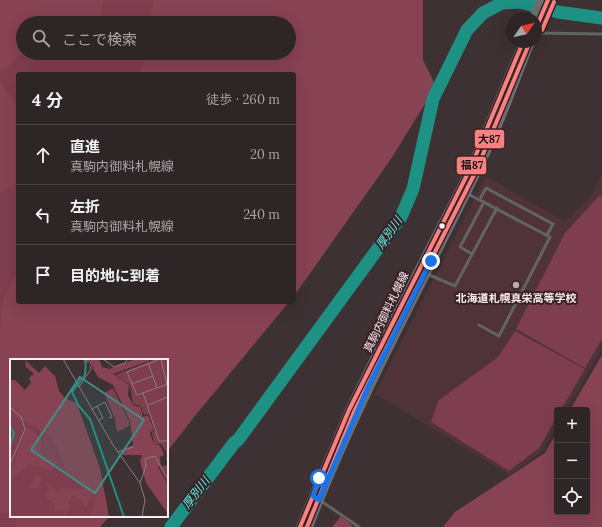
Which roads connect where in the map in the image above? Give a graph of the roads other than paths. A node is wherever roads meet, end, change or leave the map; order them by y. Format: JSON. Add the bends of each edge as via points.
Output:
{"nodes":[{"id":1,"x":540,"y":0,"type":"edge"},
{"id":2,"x":548,"y":0,"type":"edge"},
{"id":3,"x":538,"y":12,"type":"edge"},
{"id":4,"x":542,"y":12,"type":"edge"},
{"id":5,"x":542,"y":33,"type":"edge"},
{"id":6,"x":602,"y":34,"type":"edge"},
{"id":7,"x":520,"y":48,"type":"edge"},
{"id":8,"x":528,"y":48,"type":"edge"},
{"id":9,"x":466,"y":193,"type":"junction"},
{"id":10,"x":480,"y":199,"type":"junction"},
{"id":11,"x":484,"y":202,"type":"junction"},
{"id":12,"x":497,"y":208,"type":"junction"},
{"id":13,"x":547,"y":235,"type":"junction"},
{"id":14,"x":472,"y":254,"type":"junction"},
{"id":15,"x":426,"y":273,"type":"junction"},
{"id":16,"x":479,"y":325,"type":"dead end"},
{"id":17,"x":316,"y":498,"type":"junction"},
{"id":18,"x":300,"y":527,"type":"edge"},
{"id":19,"x":309,"y":527,"type":"edge"},
{"id":20,"x":360,"y":527,"type":"edge"}],
"edges":[{"from":1,"to":3,"type":"main road"},
{"from":2,"to":4,"type":"main road"},
{"from":5,"to":6,"type":"lane"},
{"from":7,"to":17,"type":"main road","name":"真駒内御料札幌線","via":[[470,169],[349,410]]},
{"from":8,"to":9,"type":"main road","name":"真駒内御料札幌線","via":[[480,167]]},
{"from":9,"to":10,"type":"lane"},
{"from":9,"to":15,"type":"main road","name":"真駒内御料札幌線"},
{"from":10,"to":11,"type":"lane"},
{"from":10,"to":13,"type":"lane","via":[[486,188],[552,224]]},
{"from":11,"to":12,"type":"lane"},
{"from":11,"to":14,"type":"lane","via":[[460,247]]},
{"from":12,"to":13,"type":"lane"},
{"from":12,"to":14,"type":"lane"},
{"from":13,"to":16,"type":"lane","via":[[550,237],[498,336]]},
{"from":14,"to":15,"type":"lane","via":[[455,286]]},
{"from":15,"to":17,"type":"main road","name":"真駒内御料札幌線","via":[[369,385]]},
{"from":17,"to":18,"type":"main road","name":"真駒内御料札幌線"},
{"from":17,"to":19,"type":"main road","name":"真駒内御料札幌線"},
{"from":17,"to":20,"type":"lane"}]}
